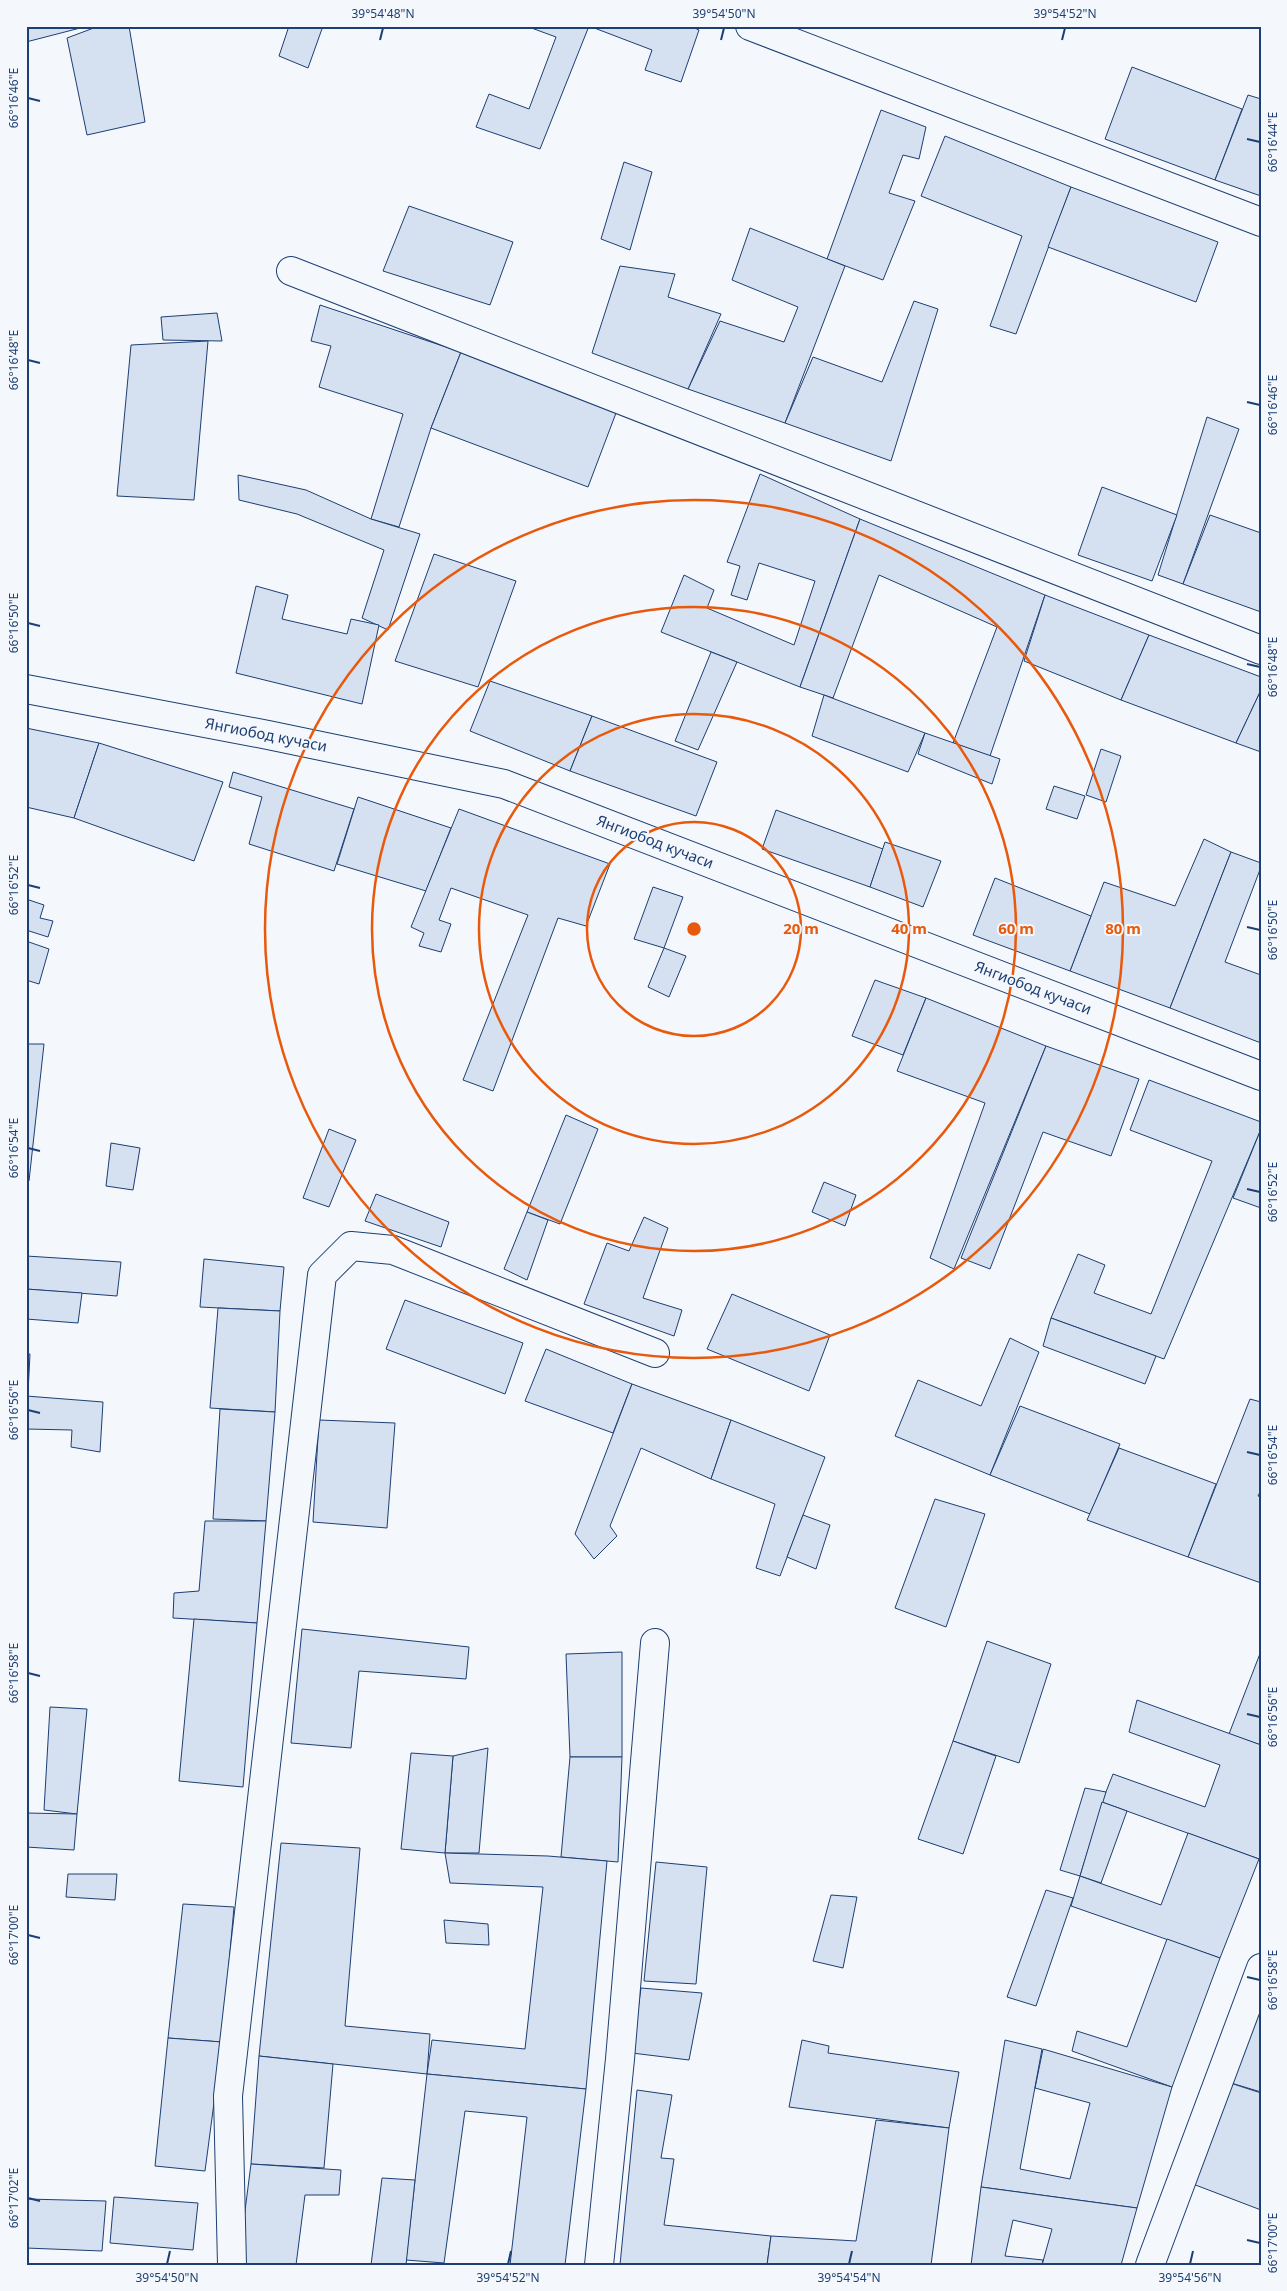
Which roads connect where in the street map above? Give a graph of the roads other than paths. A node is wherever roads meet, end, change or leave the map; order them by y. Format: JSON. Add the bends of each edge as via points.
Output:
{"nodes":[{"id":1,"x":750,"y":26,"type":"edge"},
{"id":2,"x":1261,"y":222,"type":"edge"},
{"id":3,"x":291,"y":271,"type":"dead end"},
{"id":4,"x":1261,"y":650,"type":"edge"},
{"id":5,"x":26,"y":689,"type":"edge"},
{"id":6,"x":1261,"y":1076,"type":"edge"},
{"id":7,"x":655,"y":1353,"type":"dead end"},
{"id":8,"x":656,"y":1643,"type":"dead end"},
{"id":9,"x":1261,"y":1968,"type":"edge"},
{"id":10,"x":232,"y":2265,"type":"edge"},
{"id":11,"x":599,"y":2265,"type":"edge"},
{"id":12,"x":1150,"y":2265,"type":"edge"}],
"edges":[{"from":1,"to":2,"type":"street"},
{"from":3,"to":4,"type":"street"},
{"from":5,"to":6,"type":"street","name":"Янгиобод кучаси","via":[[504,784]]},
{"from":7,"to":10,"type":"street","via":[[393,1250],[351,1246],[322,1275],[228,2096]]},
{"from":8,"to":11,"type":"street"},
{"from":9,"to":12,"type":"street"}]}
